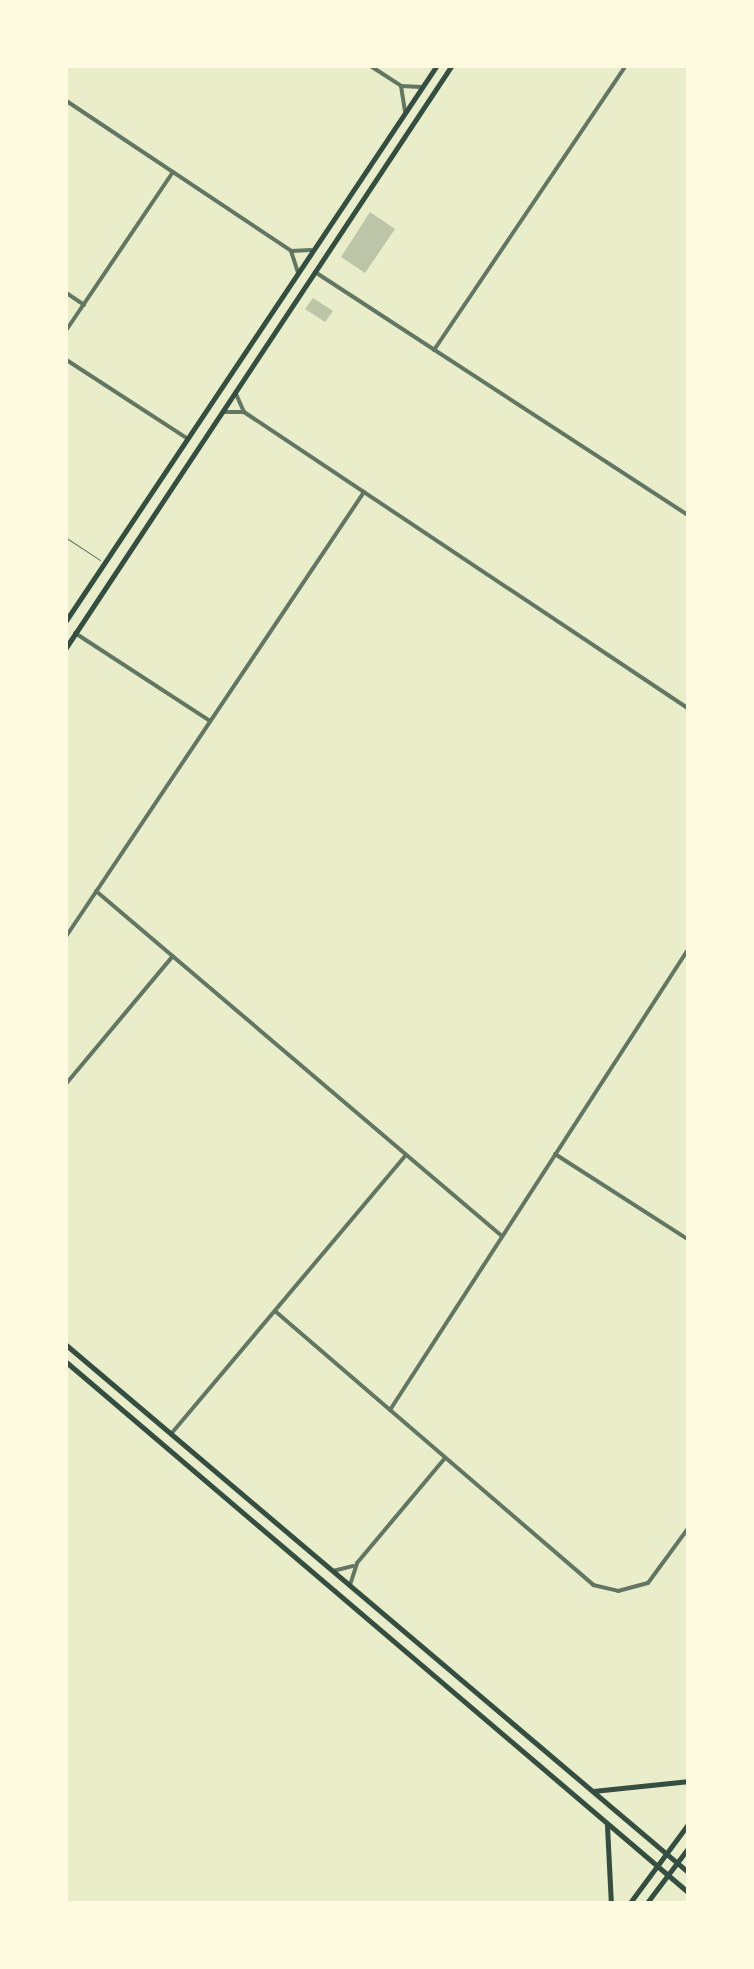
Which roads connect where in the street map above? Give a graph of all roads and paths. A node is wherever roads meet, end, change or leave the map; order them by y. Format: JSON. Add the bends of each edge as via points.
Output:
{"nodes":[{"id":1,"x":368,"y":65,"type":"edge"},
{"id":2,"x":437,"y":65,"type":"edge"},
{"id":3,"x":452,"y":65,"type":"edge"},
{"id":4,"x":626,"y":65,"type":"edge"},
{"id":5,"x":401,"y":86,"type":"junction"},
{"id":6,"x":422,"y":87,"type":"junction"},
{"id":7,"x":65,"y":100,"type":"edge"},
{"id":8,"x":405,"y":112,"type":"junction"},
{"id":9,"x":173,"y":172,"type":"junction"},
{"id":10,"x":314,"y":249,"type":"junction"},
{"id":11,"x":291,"y":252,"type":"junction"},
{"id":12,"x":315,"y":272,"type":"junction"},
{"id":13,"x":298,"y":273,"type":"junction"},
{"id":14,"x":65,"y":292,"type":"edge"},
{"id":15,"x":84,"y":305,"type":"junction"},
{"id":16,"x":65,"y":332,"type":"edge"},
{"id":17,"x":434,"y":350,"type":"junction"},
{"id":18,"x":65,"y":359,"type":"edge"},
{"id":19,"x":235,"y":390,"type":"junction"},
{"id":20,"x":244,"y":412,"type":"junction"},
{"id":21,"x":220,"y":413,"type":"junction"},
{"id":22,"x":188,"y":439,"type":"junction"},
{"id":23,"x":364,"y":492,"type":"junction"},
{"id":24,"x":689,"y":516,"type":"edge"},
{"id":25,"x":65,"y":536,"type":"edge"},
{"id":26,"x":105,"y":564,"type":"junction"},
{"id":27,"x":65,"y":622,"type":"edge"},
{"id":28,"x":75,"y":634,"type":"junction"},
{"id":29,"x":65,"y":649,"type":"edge"},
{"id":30,"x":689,"y":709,"type":"edge"},
{"id":31,"x":210,"y":721,"type":"junction"},
{"id":32,"x":96,"y":891,"type":"junction"},
{"id":33,"x":65,"y":938,"type":"edge"},
{"id":34,"x":689,"y":948,"type":"edge"},
{"id":35,"x":173,"y":956,"type":"junction"},
{"id":36,"x":65,"y":1085,"type":"edge"},
{"id":37,"x":555,"y":1154,"type":"junction"},
{"id":38,"x":406,"y":1155,"type":"junction"},
{"id":39,"x":502,"y":1236,"type":"junction"},
{"id":40,"x":689,"y":1240,"type":"edge"},
{"id":41,"x":275,"y":1311,"type":"junction"},
{"id":42,"x":65,"y":1344,"type":"edge"},
{"id":43,"x":65,"y":1361,"type":"edge"},
{"id":44,"x":390,"y":1410,"type":"junction"},
{"id":45,"x":170,"y":1436,"type":"junction"},
{"id":46,"x":445,"y":1458,"type":"junction"},
{"id":47,"x":689,"y":1527,"type":"edge"},
{"id":48,"x":356,"y":1563,"type":"junction"},
{"id":49,"x":331,"y":1572,"type":"junction"},
{"id":50,"x":350,"y":1588,"type":"junction"},
{"id":51,"x":689,"y":1781,"type":"edge"},
{"id":52,"x":592,"y":1790,"type":"junction"},
{"id":53,"x":689,"y":1822,"type":"edge"},
{"id":54,"x":606,"y":1823,"type":"junction"},
{"id":55,"x":689,"y":1847,"type":"edge"},
{"id":56,"x":667,"y":1855,"type":"junction"},
{"id":57,"x":677,"y":1863,"type":"junction"},
{"id":58,"x":658,"y":1868,"type":"junction"},
{"id":59,"x":689,"y":1873,"type":"edge"},
{"id":60,"x":668,"y":1876,"type":"junction"},
{"id":61,"x":689,"y":1892,"type":"edge"},
{"id":62,"x":611,"y":1904,"type":"edge"},
{"id":63,"x":629,"y":1904,"type":"edge"},
{"id":64,"x":646,"y":1904,"type":"edge"}],
"edges":[{"from":1,"to":5,"type":"street"},
{"from":2,"to":6,"type":"main road"},
{"from":3,"to":12,"type":"main road"},
{"from":4,"to":17,"type":"street"},
{"from":5,"to":6,"type":"street"},
{"from":5,"to":8,"type":"street"},
{"from":6,"to":8,"type":"main road"},
{"from":7,"to":9,"type":"street"},
{"from":8,"to":10,"type":"main road"},
{"from":9,"to":11,"type":"street"},
{"from":9,"to":15,"type":"street"},
{"from":10,"to":11,"type":"street"},
{"from":10,"to":13,"type":"main road"},
{"from":11,"to":13,"type":"street"},
{"from":12,"to":17,"type":"street"},
{"from":12,"to":19,"type":"main road"},
{"from":13,"to":22,"type":"main road"},
{"from":14,"to":15,"type":"street"},
{"from":15,"to":16,"type":"street"},
{"from":17,"to":24,"type":"street"},
{"from":18,"to":22,"type":"street"},
{"from":19,"to":20,"type":"street"},
{"from":19,"to":21,"type":"main road"},
{"from":20,"to":21,"type":"street"},
{"from":20,"to":23,"type":"street"},
{"from":21,"to":28,"type":"main road"},
{"from":22,"to":26,"type":"main road"},
{"from":23,"to":30,"type":"street"},
{"from":23,"to":31,"type":"street"},
{"from":25,"to":26,"type":"lane"},
{"from":26,"to":27,"type":"main road"},
{"from":28,"to":29,"type":"main road"},
{"from":28,"to":31,"type":"street"},
{"from":31,"to":32,"type":"street"},
{"from":32,"to":33,"type":"street"},
{"from":32,"to":35,"type":"street"},
{"from":34,"to":37,"type":"street"},
{"from":35,"to":36,"type":"street"},
{"from":35,"to":38,"type":"street"},
{"from":37,"to":39,"type":"street"},
{"from":37,"to":40,"type":"street"},
{"from":38,"to":39,"type":"street"},
{"from":38,"to":41,"type":"street"},
{"from":39,"to":44,"type":"street"},
{"from":41,"to":44,"type":"street"},
{"from":41,"to":45,"type":"street"},
{"from":42,"to":45,"type":"main road"},
{"from":43,"to":54,"type":"main road"},
{"from":44,"to":46,"type":"street"},
{"from":45,"to":49,"type":"main road"},
{"from":46,"to":47,"type":"street","via":[[605,1590],[652,1581]]},
{"from":46,"to":48,"type":"street"},
{"from":48,"to":49,"type":"street"},
{"from":48,"to":50,"type":"street"},
{"from":49,"to":50,"type":"main road"},
{"from":50,"to":52,"type":"main road"},
{"from":51,"to":52,"type":"main road"},
{"from":52,"to":56,"type":"main road"},
{"from":53,"to":56,"type":"main road"},
{"from":54,"to":58,"type":"main road"},
{"from":54,"to":62,"type":"main road"},
{"from":55,"to":57,"type":"main road"},
{"from":56,"to":57,"type":"main road"},
{"from":56,"to":58,"type":"main road"},
{"from":57,"to":59,"type":"main road"},
{"from":57,"to":60,"type":"main road"},
{"from":58,"to":60,"type":"main road"},
{"from":58,"to":63,"type":"main road"},
{"from":60,"to":61,"type":"main road"},
{"from":60,"to":64,"type":"main road"}]}
